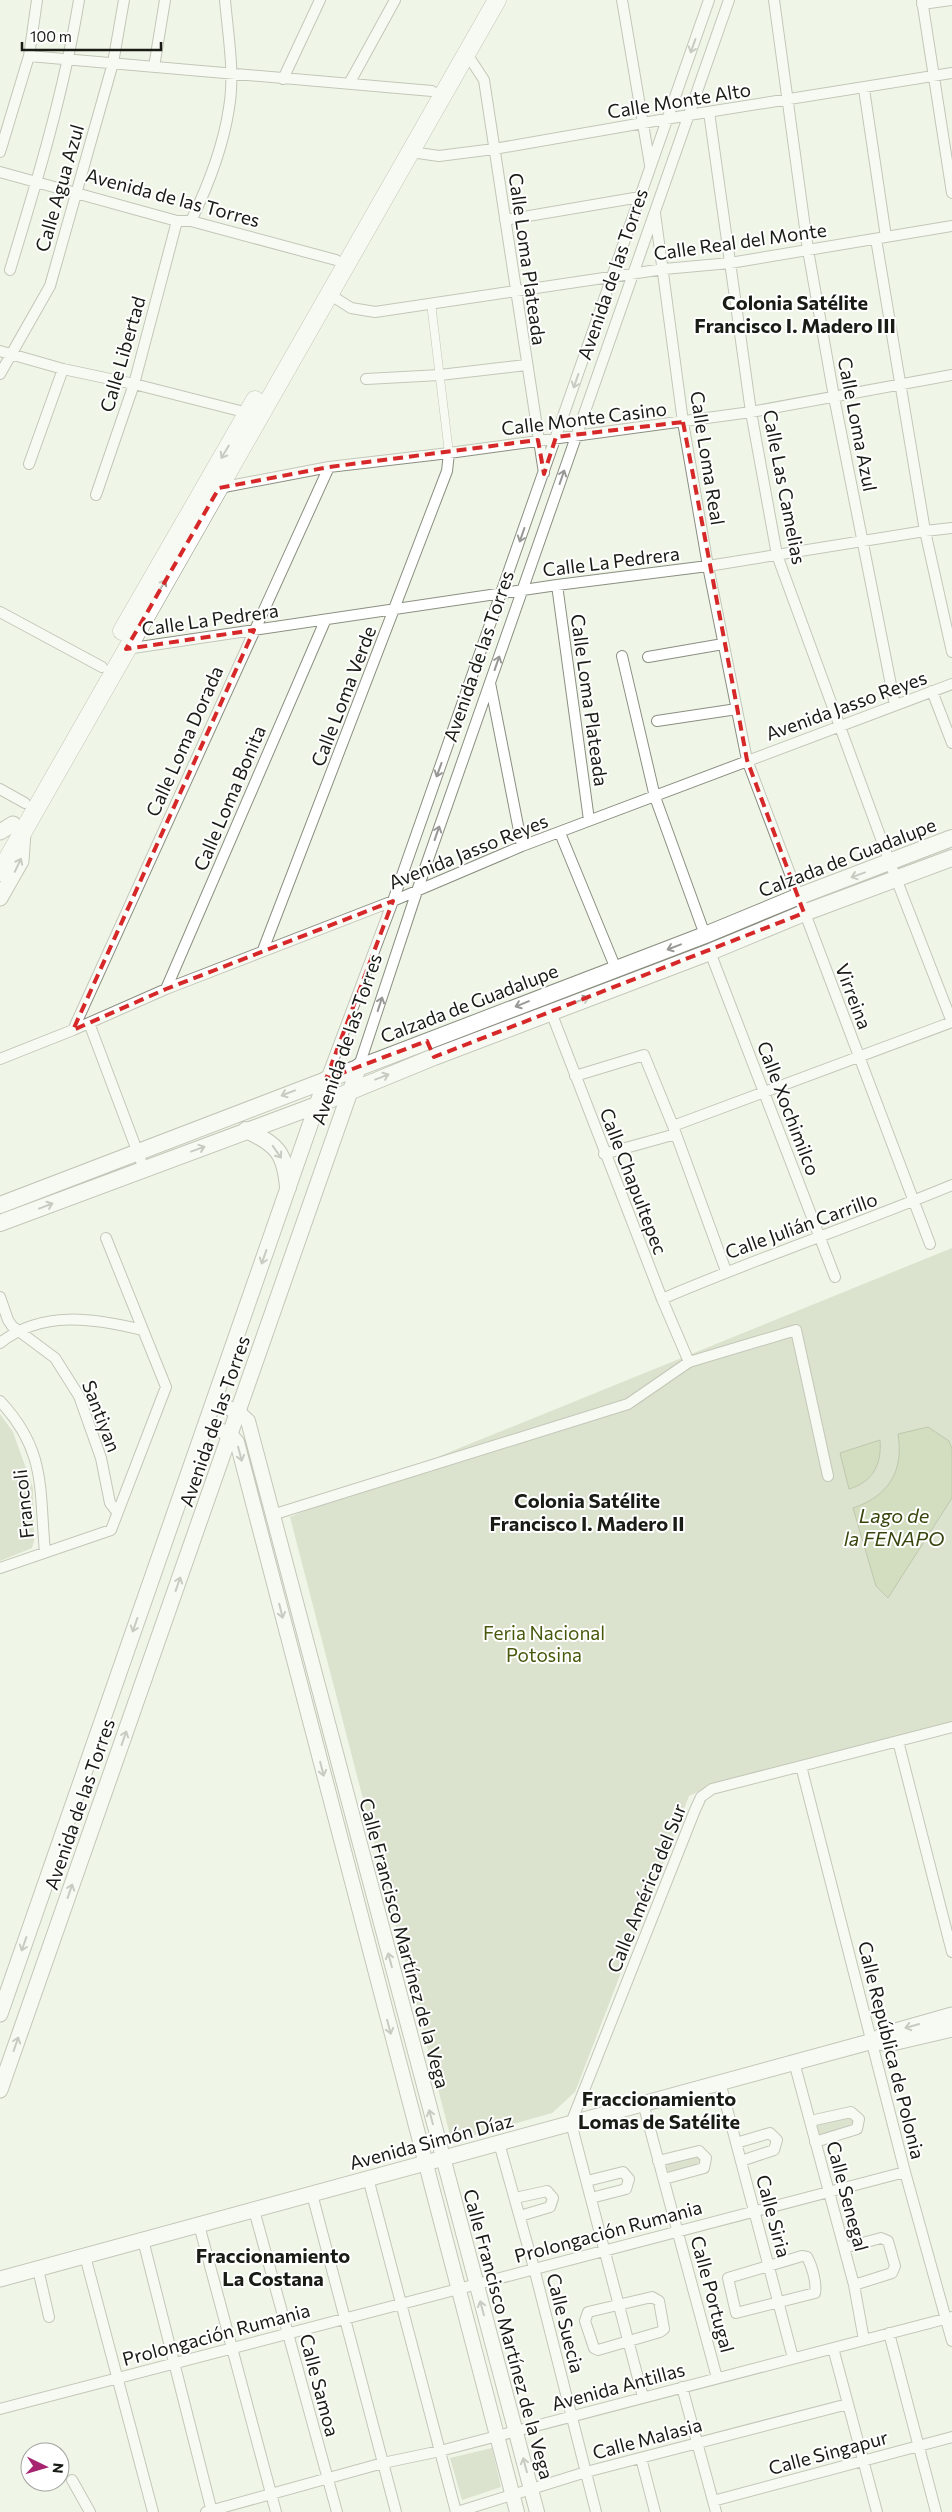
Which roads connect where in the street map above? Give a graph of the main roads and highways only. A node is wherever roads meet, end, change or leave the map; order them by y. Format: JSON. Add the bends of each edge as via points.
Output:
{"nodes":[{"id":1,"x":484,"y":0,"type":"edge"},
{"id":2,"x":497,"y":0,"type":"edge"},
{"id":3,"x":12,"y":828,"type":"edge"},
{"id":4,"x":952,"y":838,"type":"edge"},
{"id":5,"x":0,"y":847,"type":"edge"},
{"id":6,"x":952,"y":858,"type":"edge"},
{"id":7,"x":0,"y":872,"type":"edge"},
{"id":8,"x":0,"y":898,"type":"edge"},
{"id":9,"x":427,"y":1041,"type":"junction"},
{"id":10,"x":434,"y":1057,"type":"junction"},
{"id":11,"x":359,"y":1066,"type":"junction"},
{"id":12,"x":326,"y":1079,"type":"junction"},
{"id":13,"x":351,"y":1089,"type":"junction"},
{"id":14,"x":317,"y":1105,"type":"junction"},
{"id":15,"x":246,"y":1130,"type":"junction"},
{"id":16,"x":288,"y":1188,"type":"junction"},
{"id":17,"x":0,"y":1205,"type":"edge"},
{"id":18,"x":276,"y":1222,"type":"junction"},
{"id":19,"x":0,"y":1223,"type":"edge"},
{"id":20,"x":301,"y":1233,"type":"junction"},
{"id":21,"x":169,"y":1530,"type":"junction"},
{"id":22,"x":194,"y":1539,"type":"junction"},
{"id":23,"x":0,"y":2014,"type":"edge"},
{"id":24,"x":952,"y":2015,"type":"edge"},
{"id":25,"x":952,"y":2029,"type":"edge"},
{"id":26,"x":873,"y":2041,"type":"junction"},
{"id":27,"x":0,"y":2090,"type":"edge"},
{"id":28,"x":0,"y":2279,"type":"edge"}],
"edges":[{"from":1,"to":3,"type":"highway","one_way":true},
{"from":3,"to":2,"type":"highway","one_way":true,"via":[[126,649]]},
{"from":3,"to":5,"type":"highway"},
{"from":3,"to":7,"type":"highway"},
{"from":8,"to":3,"type":"main road","one_way":true,"via":[[21,861]]},
{"from":4,"to":9,"type":"main road","name":"Calzada de Guadalupe","one_way":true},
{"from":10,"to":6,"type":"main road","name":"Calzada de Guadalupe","one_way":true},
{"from":9,"to":10,"type":"main road"},
{"from":9,"to":11,"type":"main road","name":"Calzada de Guadalupe"},
{"from":13,"to":10,"type":"main road","name":"Calzada de Guadalupe","one_way":true},
{"from":11,"to":12,"type":"main road","name":"Calzada de Guadalupe"},
{"from":11,"to":13,"type":"main road","name":"Avenida de las Torres"},
{"from":12,"to":14,"type":"main road","name":"Avenida de las Torres"},
{"from":12,"to":17,"type":"main road","name":"Calzada de Guadalupe","one_way":true},
{"from":13,"to":14,"type":"main road","name":"Calzada de Guadalupe"},
{"from":13,"to":20,"type":"main road","name":"Avenida de las Torres"},
{"from":14,"to":15,"type":"main road","name":"Calzada de Guadalupe"},
{"from":14,"to":16,"type":"main road","name":"Avenida de las Torres"},
{"from":15,"to":16,"type":"main road","one_way":true,"via":[[269,1140],[286,1165]]},
{"from":19,"to":15,"type":"main road","name":"Calzada de Guadalupe","one_way":true},
{"from":16,"to":18,"type":"main road","name":"Avenida de las Torres"},
{"from":18,"to":20,"type":"main road"},
{"from":18,"to":21,"type":"main road","name":"Avenida de las Torres","one_way":true},
{"from":20,"to":22,"type":"main road","name":"Avenida de las Torres"},
{"from":21,"to":22,"type":"main road"},
{"from":21,"to":23,"type":"main road","name":"Avenida de las Torres","one_way":true},
{"from":27,"to":22,"type":"main road","name":"Avenida de las Torres","one_way":true},
{"from":24,"to":26,"type":"main road","name":"Avenida Simón Díaz","one_way":true,"via":[[886,2034]]},
{"from":25,"to":26,"type":"main road","name":"Avenida Simón Díaz","via":[[888,2044]]},
{"from":26,"to":28,"type":"main road","name":"Avenida Simón Díaz"}]}
